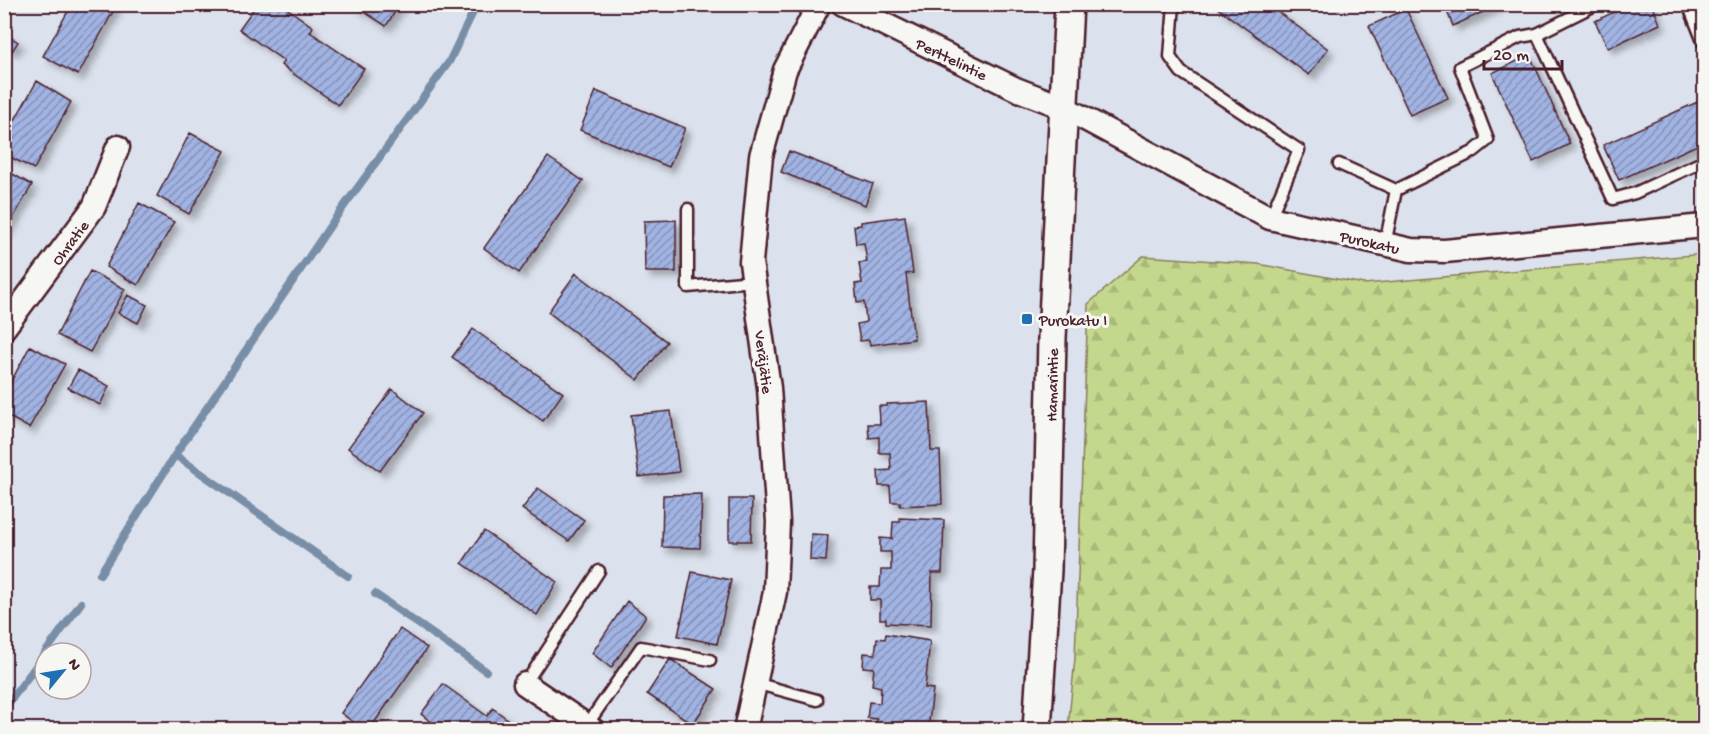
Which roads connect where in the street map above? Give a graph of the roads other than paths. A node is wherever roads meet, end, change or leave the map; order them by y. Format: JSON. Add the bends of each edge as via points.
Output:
{"nodes":[{"id":1,"x":819,"y":4,"type":"edge"},
{"id":2,"x":843,"y":4,"type":"edge"},
{"id":3,"x":1069,"y":4,"type":"edge"},
{"id":4,"x":1174,"y":4,"type":"edge"},
{"id":5,"x":1597,"y":4,"type":"edge"},
{"id":6,"x":1688,"y":4,"type":"edge"},
{"id":7,"x":1538,"y":34,"type":"junction"},
{"id":8,"x":1704,"y":44,"type":"edge"},
{"id":9,"x":1063,"y":107,"type":"junction"},
{"id":10,"x":118,"y":147,"type":"dead end"},
{"id":11,"x":1704,"y":161,"type":"edge"},
{"id":12,"x":1339,"y":164,"type":"dead end"},
{"id":13,"x":1396,"y":190,"type":"junction"},
{"id":14,"x":688,"y":209,"type":"dead end"},
{"id":15,"x":1270,"y":218,"type":"junction"},
{"id":16,"x":1704,"y":226,"type":"edge"},
{"id":17,"x":1385,"y":244,"type":"junction"},
{"id":18,"x":753,"y":281,"type":"junction"},
{"id":19,"x":4,"y":328,"type":"edge"},
{"id":20,"x":599,"y":572,"type":"dead end"},
{"id":21,"x":710,"y":660,"type":"dead end"},
{"id":22,"x":755,"y":682,"type":"junction"},
{"id":23,"x":525,"y":684,"type":"joint"},
{"id":24,"x":817,"y":700,"type":"dead end"},
{"id":25,"x":590,"y":727,"type":"edge"},
{"id":26,"x":745,"y":729,"type":"edge"},
{"id":27,"x":1037,"y":729,"type":"edge"}],
"edges":[{"from":1,"to":18,"type":"street","name":"Veräjätie","via":[[785,70],[761,156],[751,262]]},
{"from":2,"to":9,"type":"street","name":"Perttelintie","via":[[1016,89]]},
{"from":3,"to":9,"type":"street","name":"Hamarintie"},
{"from":4,"to":15,"type":"lane","via":[[1170,57],[1181,72],[1299,150]]},
{"from":5,"to":7,"type":"lane"},
{"from":6,"to":8,"type":"lane"},
{"from":7,"to":11,"type":"lane","via":[[1613,199]]},
{"from":7,"to":13,"type":"lane","via":[[1520,36],[1460,67],[1488,140],[1473,152]]},
{"from":9,"to":15,"type":"street","name":"Purokatu"},
{"from":9,"to":27,"type":"street","name":"Hamarintie","via":[[1052,338],[1047,570]]},
{"from":10,"to":19,"type":"street","name":"Ohratie","via":[[94,207]]},
{"from":12,"to":13,"type":"lane"},
{"from":13,"to":17,"type":"lane"},
{"from":14,"to":18,"type":"lane","via":[[688,286]]},
{"from":15,"to":17,"type":"street","name":"Purokatu"},
{"from":16,"to":17,"type":"street","name":"Purokatu","via":[[1445,251]]},
{"from":18,"to":22,"type":"street","name":"Veräjätie","via":[[769,388],[778,522],[775,592]]},
{"from":20,"to":23,"type":"lane"},
{"from":21,"to":25,"type":"lane","via":[[641,648]]},
{"from":22,"to":24,"type":"lane"},
{"from":22,"to":26,"type":"street","name":"Veräjätie"},
{"from":23,"to":25,"type":"street"}]}
